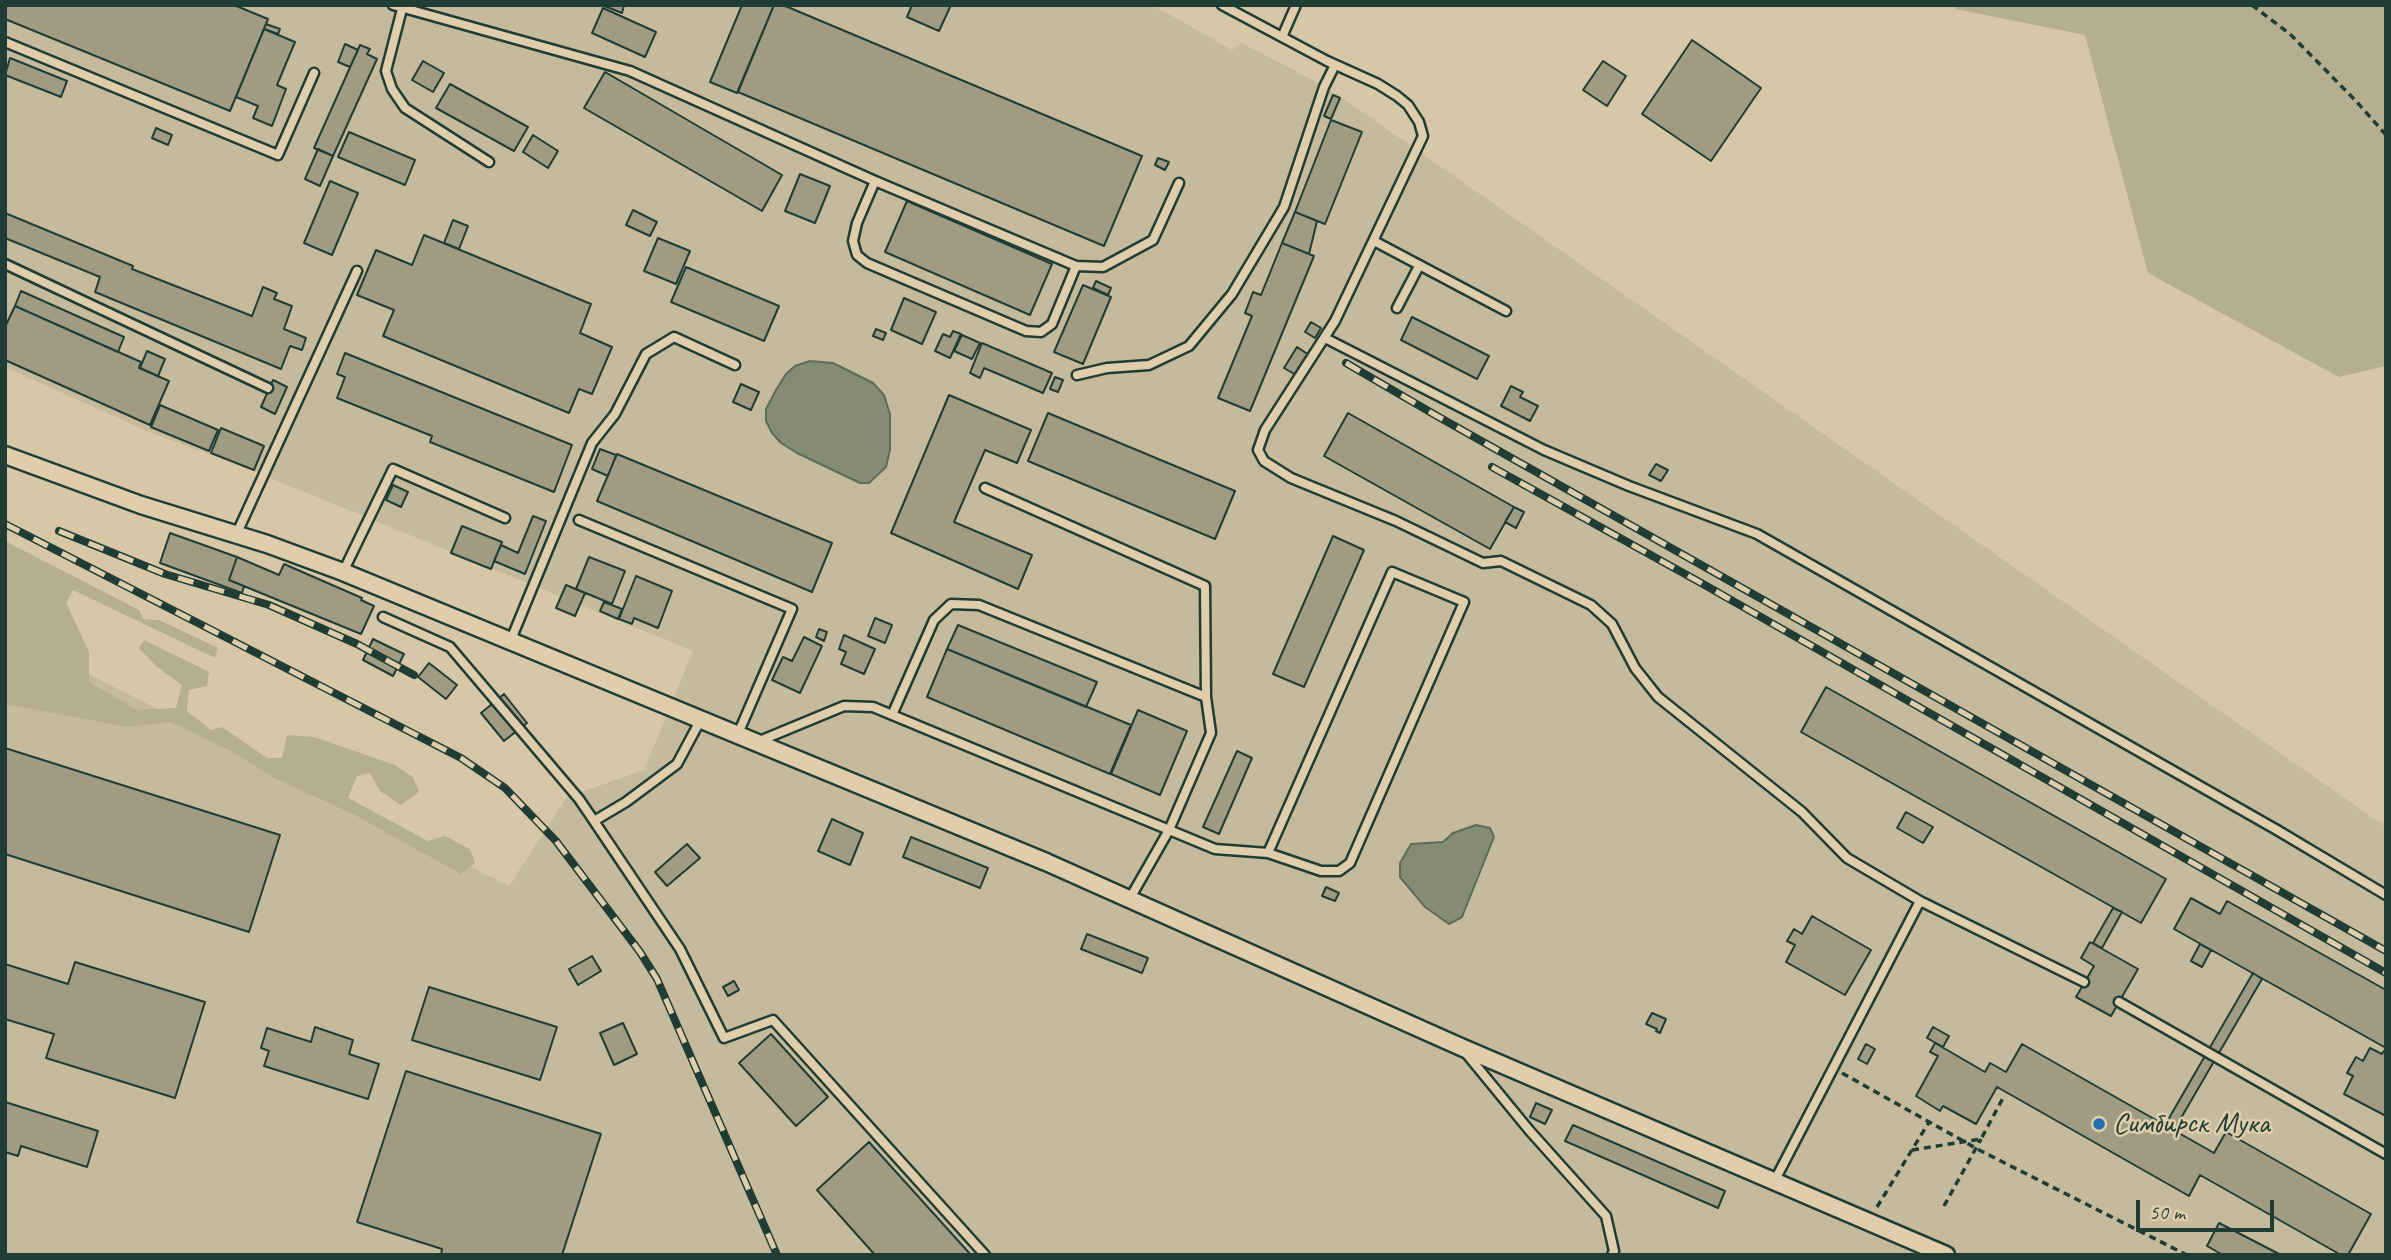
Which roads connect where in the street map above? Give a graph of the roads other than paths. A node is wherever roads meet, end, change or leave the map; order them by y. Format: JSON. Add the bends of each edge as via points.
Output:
{"nodes":[{"id":1,"x":393,"y":5,"type":"edge"},
{"id":2,"x":1222,"y":5,"type":"edge"},
{"id":3,"x":1296,"y":5,"type":"edge"},
{"id":4,"x":402,"y":9,"type":"junction"},
{"id":5,"x":1282,"y":37,"type":"junction"},
{"id":6,"x":5,"y":42,"type":"edge"},
{"id":7,"x":1335,"y":65,"type":"junction"},
{"id":8,"x":314,"y":73,"type":"dead end"},
{"id":9,"x":489,"y":162,"type":"dead end"},
{"id":10,"x":875,"y":181,"type":"junction"},
{"id":11,"x":1179,"y":183,"type":"dead end"},
{"id":12,"x":1374,"y":241,"type":"junction"},
{"id":13,"x":5,"y":264,"type":"edge"},
{"id":14,"x":1076,"y":266,"type":"junction"},
{"id":15,"x":1419,"y":266,"type":"junction"},
{"id":16,"x":357,"y":271,"type":"dead end"},
{"id":17,"x":1398,"y":308,"type":"dead end"},
{"id":18,"x":1506,"y":311,"type":"dead end"},
{"id":19,"x":1325,"y":338,"type":"junction"},
{"id":20,"x":735,"y":365,"type":"dead end"},
{"id":21,"x":1077,"y":375,"type":"dead end"},
{"id":22,"x":268,"y":388,"type":"dead end"},
{"id":23,"x":5,"y":455,"type":"edge"},
{"id":24,"x":985,"y":488,"type":"dead end"},
{"id":25,"x":505,"y":518,"type":"dead end"},
{"id":26,"x":579,"y":520,"type":"dead end"},
{"id":27,"x":236,"y":534,"type":"junction"},
{"id":28,"x":343,"y":572,"type":"junction"},
{"id":29,"x":383,"y":617,"type":"dead end"},
{"id":30,"x":510,"y":642,"type":"junction"},
{"id":31,"x":1206,"y":697,"type":"junction"},
{"id":32,"x":892,"y":715,"type":"junction"},
{"id":33,"x":700,"y":721,"type":"junction"},
{"id":34,"x":737,"y":736,"type":"junction"},
{"id":35,"x":754,"y":743,"type":"junction"},
{"id":36,"x":594,"y":821,"type":"junction"},
{"id":37,"x":1169,"y":830,"type":"junction"},
{"id":38,"x":1268,"y":853,"type":"junction"},
{"id":39,"x":2386,"y":895,"type":"edge"},
{"id":40,"x":1129,"y":900,"type":"junction"},
{"id":41,"x":1920,"y":901,"type":"junction"},
{"id":42,"x":2084,"y":982,"type":"dead end"},
{"id":43,"x":2119,"y":1002,"type":"dead end"},
{"id":44,"x":1461,"y":1047,"type":"junction"},
{"id":45,"x":2386,"y":1154,"type":"edge"},
{"id":46,"x":1775,"y":1181,"type":"junction"},
{"id":47,"x":985,"y":1255,"type":"edge"},
{"id":48,"x":1612,"y":1255,"type":"edge"},
{"id":49,"x":1946,"y":1255,"type":"edge"}],
"edges":[{"from":1,"to":4,"type":"lane"},
{"from":2,"to":5,"type":"lane"},
{"from":3,"to":5,"type":"lane"},
{"from":4,"to":9,"type":"lane","via":[[386,71],[392,89],[405,108]]},
{"from":4,"to":10,"type":"lane","via":[[630,71]]},
{"from":5,"to":7,"type":"lane"},
{"from":6,"to":8,"type":"lane","via":[[278,155]]},
{"from":7,"to":12,"type":"lane","via":[[1378,84],[1408,105],[1423,135]]},
{"from":7,"to":21,"type":"lane","via":[[1284,208],[1232,294],[1189,346],[1149,365]]},
{"from":10,"to":14,"type":"lane"},
{"from":10,"to":14,"type":"lane","via":[[857,223],[853,241],[857,256],[1014,326],[1041,332],[1052,324]]},
{"from":11,"to":14,"type":"lane","via":[[1153,240],[1103,267]]},
{"from":12,"to":15,"type":"lane"},
{"from":12,"to":19,"type":"lane"},
{"from":13,"to":22,"type":"lane"},
{"from":15,"to":17,"type":"lane"},
{"from":15,"to":18,"type":"lane"},
{"from":16,"to":27,"type":"lane"},
{"from":19,"to":39,"type":"lane","via":[[1544,450],[1757,534]]},
{"from":19,"to":41,"type":"lane","via":[[1265,430],[1258,450],[1264,461],[1291,478],[1396,521],[1483,564],[1502,561],[1591,605],[1612,624],[1635,668],[1658,697],[1802,812],[1847,858]]},
{"from":20,"to":30,"type":"lane","via":[[674,337],[646,354],[615,414],[592,443]]},
{"from":23,"to":27,"type":"street"},
{"from":24,"to":31,"type":"lane","via":[[1205,586]]},
{"from":25,"to":28,"type":"lane","via":[[393,468]]},
{"from":26,"to":34,"type":"lane","via":[[792,610]]},
{"from":27,"to":28,"type":"street"},
{"from":28,"to":30,"type":"street"},
{"from":29,"to":36,"type":"lane","via":[[450,647]]},
{"from":30,"to":33,"type":"street"},
{"from":31,"to":32,"type":"lane","via":[[979,604],[951,604],[934,620]]},
{"from":31,"to":37,"type":"lane","via":[[1211,733]]},
{"from":32,"to":35,"type":"lane","via":[[873,706],[844,706]]},
{"from":32,"to":37,"type":"lane"},
{"from":33,"to":34,"type":"street"},
{"from":33,"to":36,"type":"lane","via":[[677,764]]},
{"from":34,"to":35,"type":"street"},
{"from":35,"to":40,"type":"street"},
{"from":36,"to":47,"type":"lane","via":[[680,949],[724,1038],[774,1020]]},
{"from":37,"to":38,"type":"lane","via":[[1215,849]]},
{"from":37,"to":40,"type":"lane"},
{"from":38,"to":38,"type":"lane","via":[[1392,572],[1464,602],[1350,863],[1339,871],[1321,871]]},
{"from":40,"to":44,"type":"street"},
{"from":41,"to":42,"type":"lane"},
{"from":41,"to":46,"type":"lane"},
{"from":43,"to":45,"type":"lane"},
{"from":44,"to":46,"type":"street"},
{"from":44,"to":48,"type":"lane","via":[[1606,1216]]},
{"from":46,"to":49,"type":"street"}]}
